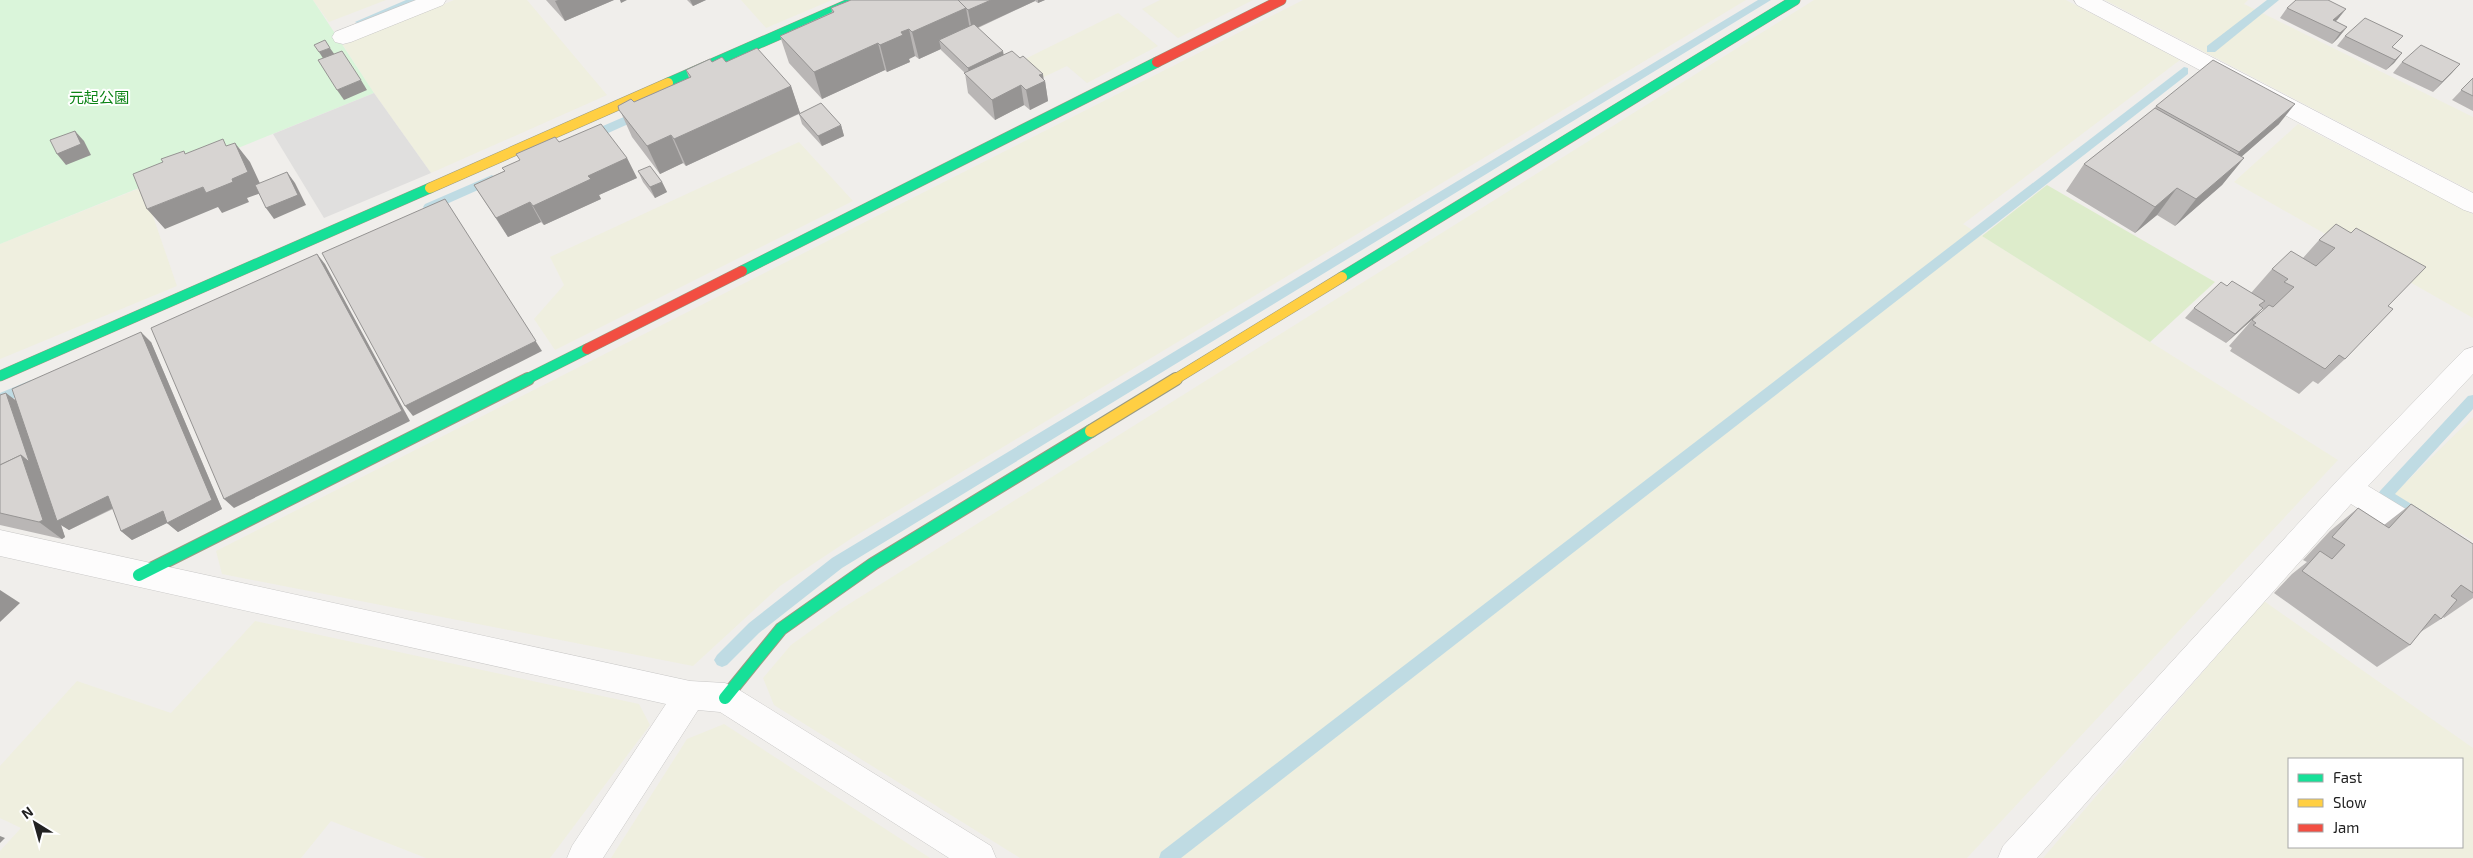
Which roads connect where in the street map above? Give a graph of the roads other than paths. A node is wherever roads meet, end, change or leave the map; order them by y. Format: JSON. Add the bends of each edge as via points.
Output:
{"nodes":[{"id":1,"x":435,"y":0,"type":"edge"},
{"id":2,"x":858,"y":0,"type":"edge"},
{"id":3,"x":1281,"y":0,"type":"edge"},
{"id":4,"x":1795,"y":0,"type":"edge"},
{"id":5,"x":2085,"y":0,"type":"edge"},
{"id":6,"x":343,"y":37,"type":"dead end"},
{"id":7,"x":2473,"y":204,"type":"edge"},
{"id":8,"x":2473,"y":357,"type":"edge"},
{"id":9,"x":0,"y":376,"type":"edge"},
{"id":10,"x":2348,"y":488,"type":"junction"},
{"id":11,"x":0,"y":543,"type":"edge"},
{"id":12,"x":2473,"y":565,"type":"edge"},
{"id":13,"x":140,"y":575,"type":"junction"},
{"id":14,"x":690,"y":695,"type":"junction"},
{"id":15,"x":726,"y":698,"type":"junction"},
{"id":16,"x":584,"y":858,"type":"edge"},
{"id":17,"x":980,"y":858,"type":"edge"},
{"id":18,"x":2015,"y":858,"type":"edge"}],
"edges":[{"from":1,"to":6,"type":"street"},
{"from":2,"to":9,"type":"street"},
{"from":3,"to":13,"type":"street"},
{"from":4,"to":15,"type":"street","via":[[873,564],[781,629]]},
{"from":5,"to":7,"type":"street"},
{"from":8,"to":10,"type":"street"},
{"from":10,"to":12,"type":"street"},
{"from":10,"to":18,"type":"street"},
{"from":11,"to":13,"type":"street"},
{"from":13,"to":14,"type":"street"},
{"from":14,"to":15,"type":"street"},
{"from":14,"to":16,"type":"street"},
{"from":15,"to":17,"type":"street"}]}
